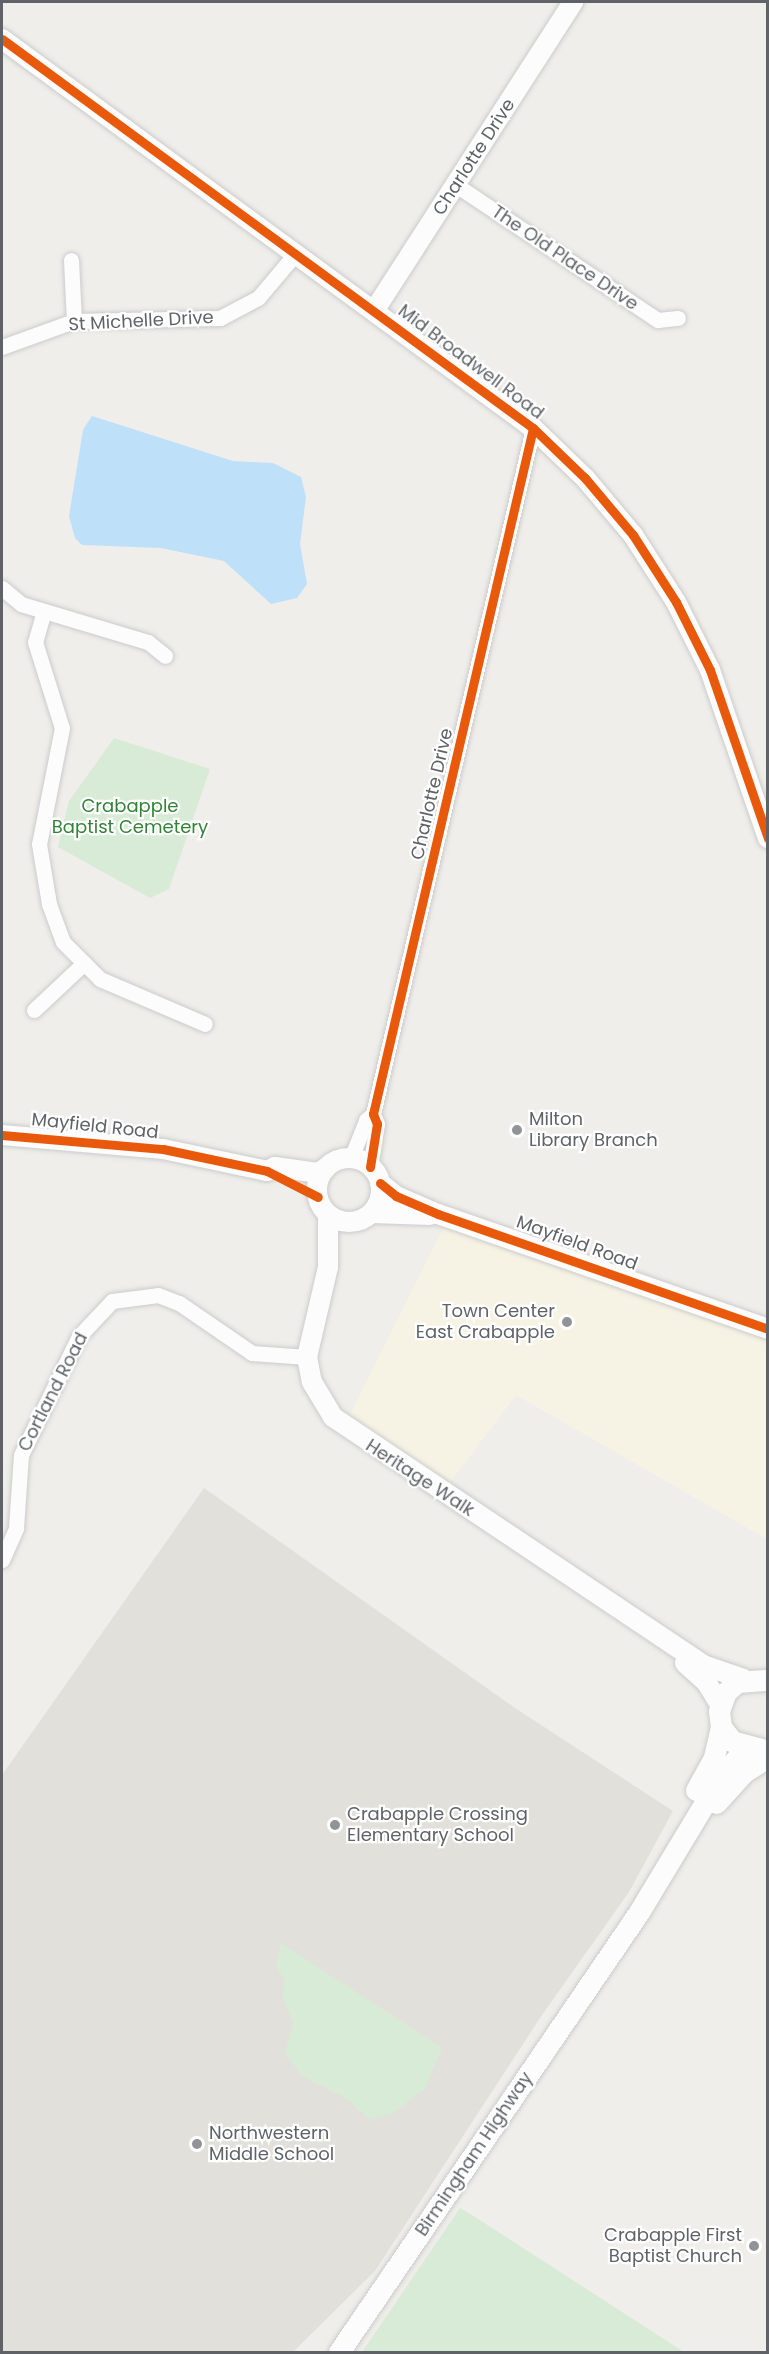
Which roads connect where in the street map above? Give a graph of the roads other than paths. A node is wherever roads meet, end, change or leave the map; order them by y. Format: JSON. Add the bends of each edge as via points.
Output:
{"nodes":[{"id":1,"x":573,"y":2,"type":"edge"},
{"id":2,"x":2,"y":39,"type":"edge"},
{"id":3,"x":456,"y":185,"type":"junction"},
{"id":4,"x":296,"y":253,"type":"junction"},
{"id":5,"x":70,"y":260,"type":"dead end"},
{"id":6,"x":374,"y":311,"type":"junction"},
{"id":7,"x":678,"y":318,"type":"dead end"},
{"id":8,"x":74,"y":321,"type":"junction"},
{"id":9,"x":2,"y":347,"type":"edge"},
{"id":10,"x":533,"y":428,"type":"junction"},
{"id":11,"x":2,"y":588,"type":"edge"},
{"id":12,"x":44,"y":610,"type":"junction"},
{"id":13,"x":165,"y":656,"type":"dead end"},
{"id":14,"x":768,"y":838,"type":"edge"},
{"id":15,"x":84,"y":963,"type":"junction"},
{"id":16,"x":34,"y":1010,"type":"dead end"},
{"id":17,"x":205,"y":1024,"type":"dead end"},
{"id":18,"x":373,"y":1114,"type":"junction"},
{"id":19,"x":2,"y":1135,"type":"edge"},
{"id":20,"x":345,"y":1159,"type":"junction"},
{"id":21,"x":326,"y":1168,"type":"junction"},
{"id":22,"x":267,"y":1171,"type":"junction"},
{"id":23,"x":375,"y":1175,"type":"junction"},
{"id":24,"x":318,"y":1197,"type":"junction"},
{"id":25,"x":372,"y":1213,"type":"junction"},
{"id":26,"x":438,"y":1214,"type":"junction"},
{"id":27,"x":328,"y":1215,"type":"junction"},
{"id":28,"x":351,"y":1222,"type":"junction"},
{"id":29,"x":328,"y":1267,"type":"junction"},
{"id":30,"x":768,"y":1329,"type":"edge"},
{"id":31,"x":307,"y":1358,"type":"junction"},
{"id":32,"x":2,"y":1560,"type":"edge"},
{"id":33,"x":641,"y":1623,"type":"junction"},
{"id":34,"x":759,"y":1677,"type":"edge"},
{"id":35,"x":720,"y":1705,"type":"junction"},
{"id":36,"x":721,"y":1726,"type":"junction"},
{"id":37,"x":764,"y":1750,"type":"edge"},
{"id":38,"x":607,"y":1955,"type":"junction"},
{"id":39,"x":339,"y":2352,"type":"edge"}],
"edges":[{"from":1,"to":3,"type":"street","name":"Charlotte Drive"},
{"from":2,"to":4,"type":"street","name":"Mid Broadwell Road"},
{"from":3,"to":6,"type":"street","name":"Charlotte Drive"},
{"from":3,"to":7,"type":"street","name":"The Old Place Drive","via":[[658,320]]},
{"from":4,"to":6,"type":"street","name":"Mid Broadwell Road"},
{"from":4,"to":8,"type":"street","name":"St Michelle Drive","via":[[258,298],[220,318]]},
{"from":5,"to":8,"type":"street"},
{"from":6,"to":10,"type":"street","name":"Mid Broadwell Road"},
{"from":8,"to":9,"type":"street","name":"St Michelle Drive"},
{"from":10,"to":14,"type":"street","name":"Mid Broadwell Road","via":[[609,504],[676,602],[710,670]]},
{"from":10,"to":18,"type":"street","name":"Charlotte Drive"},
{"from":11,"to":12,"type":"street","via":[[21,604]]},
{"from":12,"to":13,"type":"street","via":[[148,642]]},
{"from":12,"to":15,"type":"street","via":[[35,642],[62,728],[39,844],[49,904],[63,942]]},
{"from":15,"to":16,"type":"street"},
{"from":15,"to":17,"type":"street","via":[[100,979]]},
{"from":18,"to":20,"type":"street","name":"Charlotte Drive","via":[[366,1120],[353,1154]]},
{"from":18,"to":23,"type":"street","name":"Charlotte Drive","via":[[377,1124]]},
{"from":19,"to":22,"type":"street","name":"Mayfield Road","via":[[163,1149]]},
{"from":20,"to":21,"type":"street"},
{"from":20,"to":23,"type":"street"},
{"from":21,"to":22,"type":"street","name":"Mayfield Road","via":[[318,1173],[275,1167]]},
{"from":21,"to":24,"type":"street","via":[[318,1181]]},
{"from":22,"to":24,"type":"street","name":"Mayfield Road"},
{"from":23,"to":25,"type":"street","via":[[381,1194]]},
{"from":23,"to":26,"type":"street","name":"Mayfield Road","via":[[396,1196]]},
{"from":24,"to":27,"type":"street"},
{"from":25,"to":26,"type":"street","name":"Mayfield Road"},
{"from":25,"to":28,"type":"street"},
{"from":26,"to":30,"type":"street","name":"Mayfield Road"},
{"from":27,"to":28,"type":"street"},
{"from":27,"to":29,"type":"street","name":"Heritage Walk"},
{"from":28,"to":29,"type":"street","name":"Heritage Walk"},
{"from":29,"to":31,"type":"street","name":"Heritage Walk"},
{"from":31,"to":32,"type":"street","name":"Cortland Road","via":[[252,1353],[178,1303],[158,1295],[112,1301],[79,1336],[21,1455],[16,1528]]},
{"from":31,"to":33,"type":"street","name":"Heritage Walk","via":[[320,1401],[356,1436]]},
{"from":33,"to":34,"type":"street","name":"Heritage Walk","via":[[703,1665]]},
{"from":33,"to":35,"type":"street","name":"Heritage Walk","via":[[707,1683]]},
{"from":34,"to":35,"type":"main road","via":[[726,1692]]},
{"from":35,"to":36,"type":"main road","name":"Birmingham Highway"},
{"from":36,"to":37,"type":"main road","via":[[737,1745]]},
{"from":36,"to":38,"type":"main road","name":"Birmingham Highway","via":[[710,1765]]},
{"from":37,"to":38,"type":"main road","name":"Birmingham Highway","via":[[729,1765]]},
{"from":38,"to":39,"type":"main road","name":"Birmingham Highway"}]}
